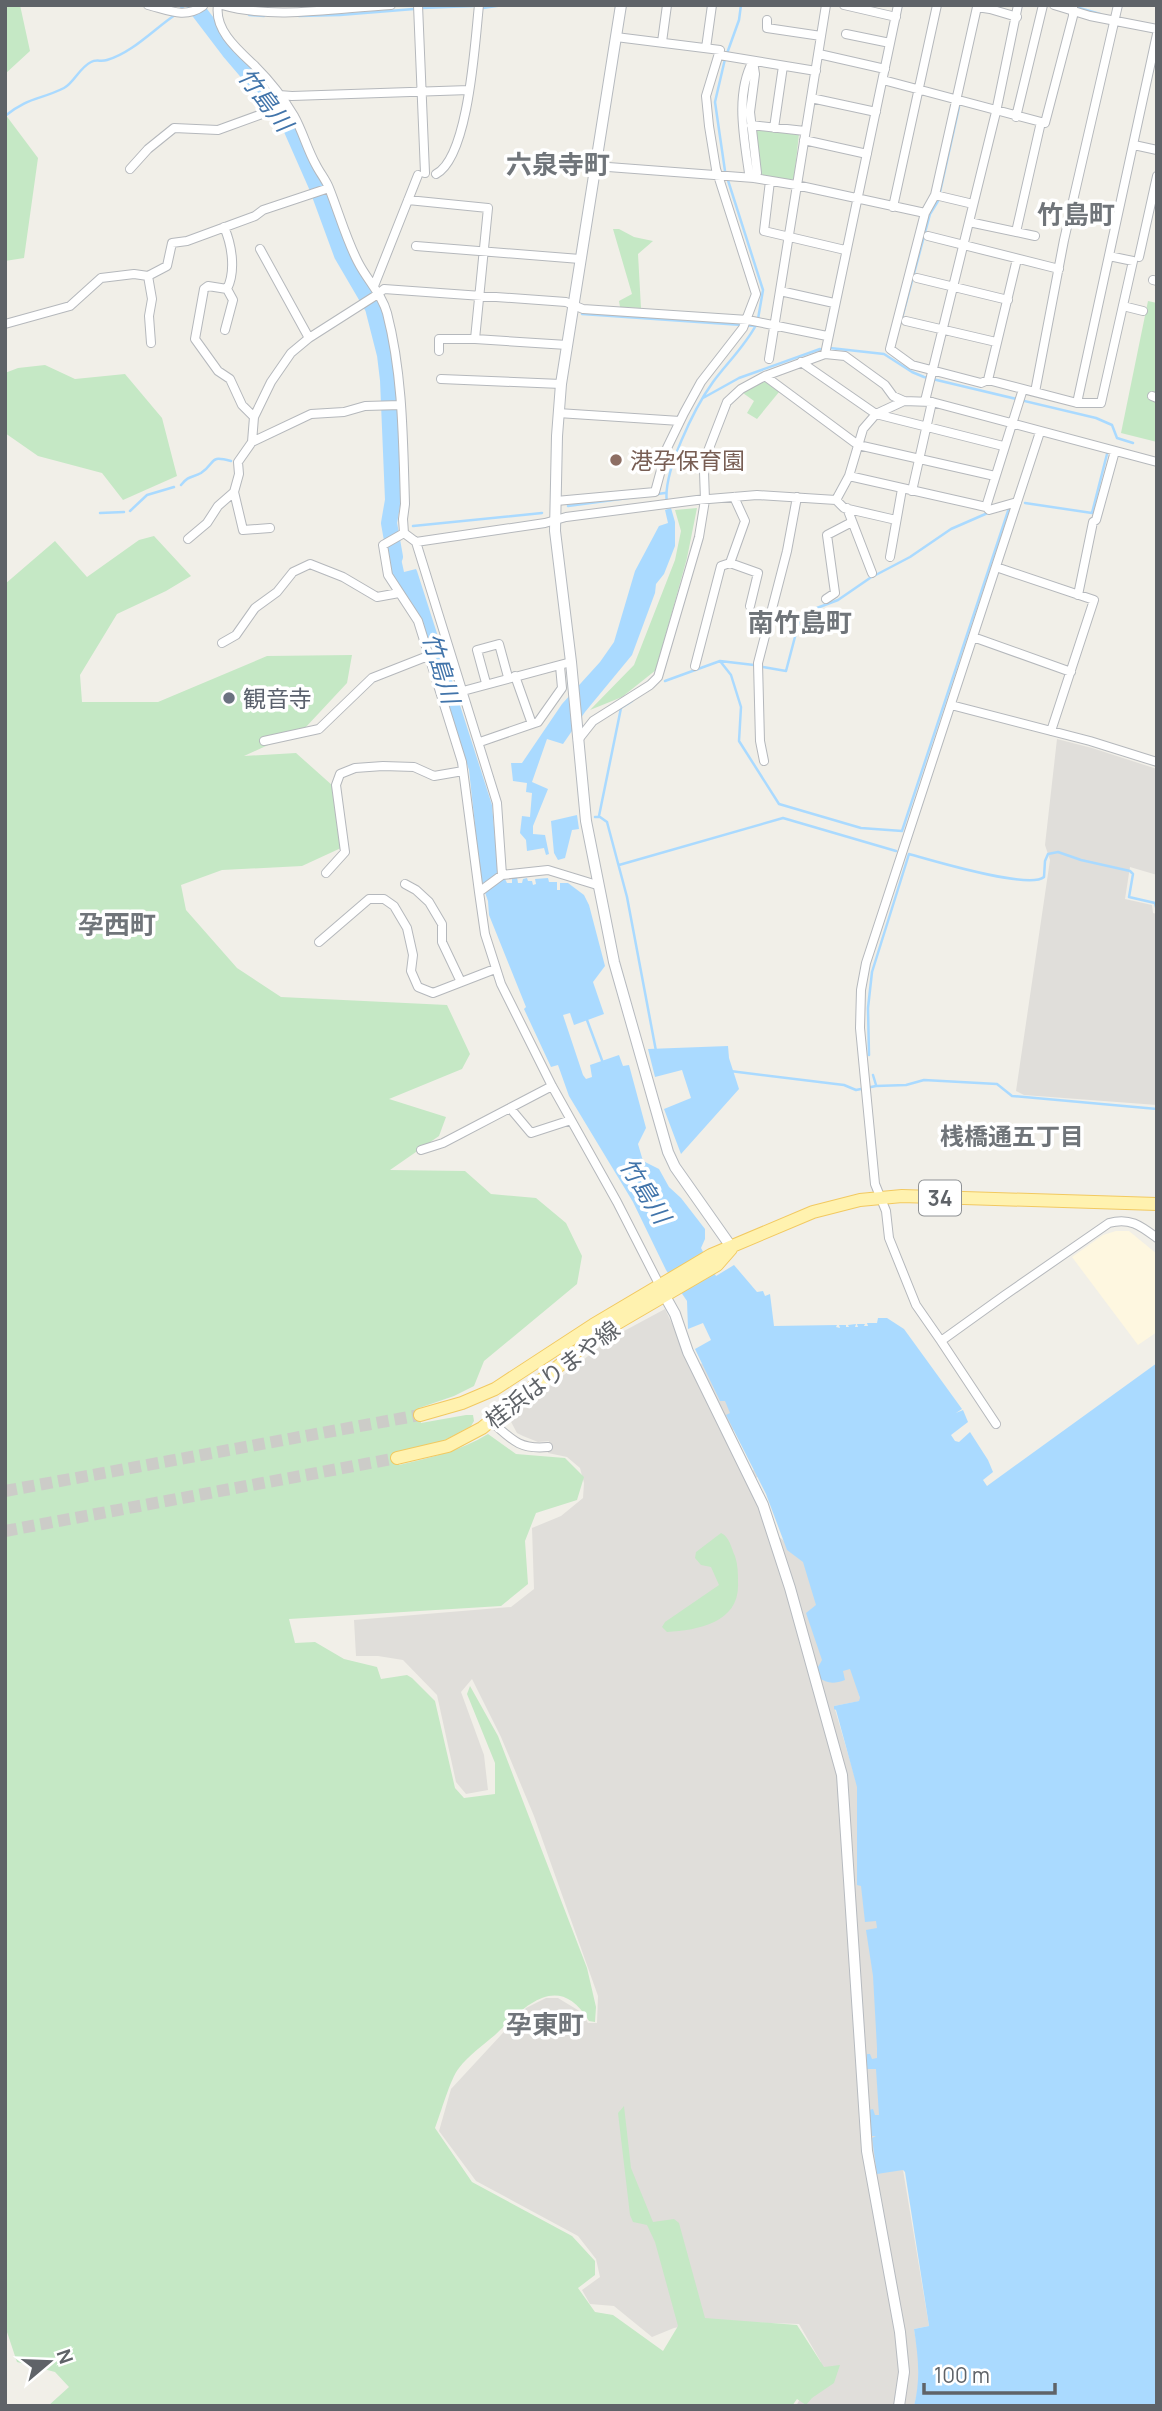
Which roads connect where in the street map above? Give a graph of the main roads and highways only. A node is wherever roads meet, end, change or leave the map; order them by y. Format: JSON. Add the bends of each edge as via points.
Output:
{"nodes":[{"id":1,"x":1157,"y":1204,"type":"edge"},
{"id":2,"x":667,"y":1288,"type":"junction"},
{"id":3,"x":420,"y":1415,"type":"tunnel mouth"},
{"id":4,"x":397,"y":1458,"type":"tunnel mouth"}],
"edges":[{"from":1,"to":2,"type":"main road","name":"桂浜はりまや線","number":"34","via":[[902,1196],[838,1205],[798,1217],[732,1248]]},
{"from":2,"to":3,"type":"main road","name":"桂浜はりまや線","number":"34","via":[[593,1325],[495,1389]]},
{"from":2,"to":4,"type":"main road","name":"桂浜はりまや線","number":"34","via":[[597,1335],[491,1421],[447,1446]]}]}
